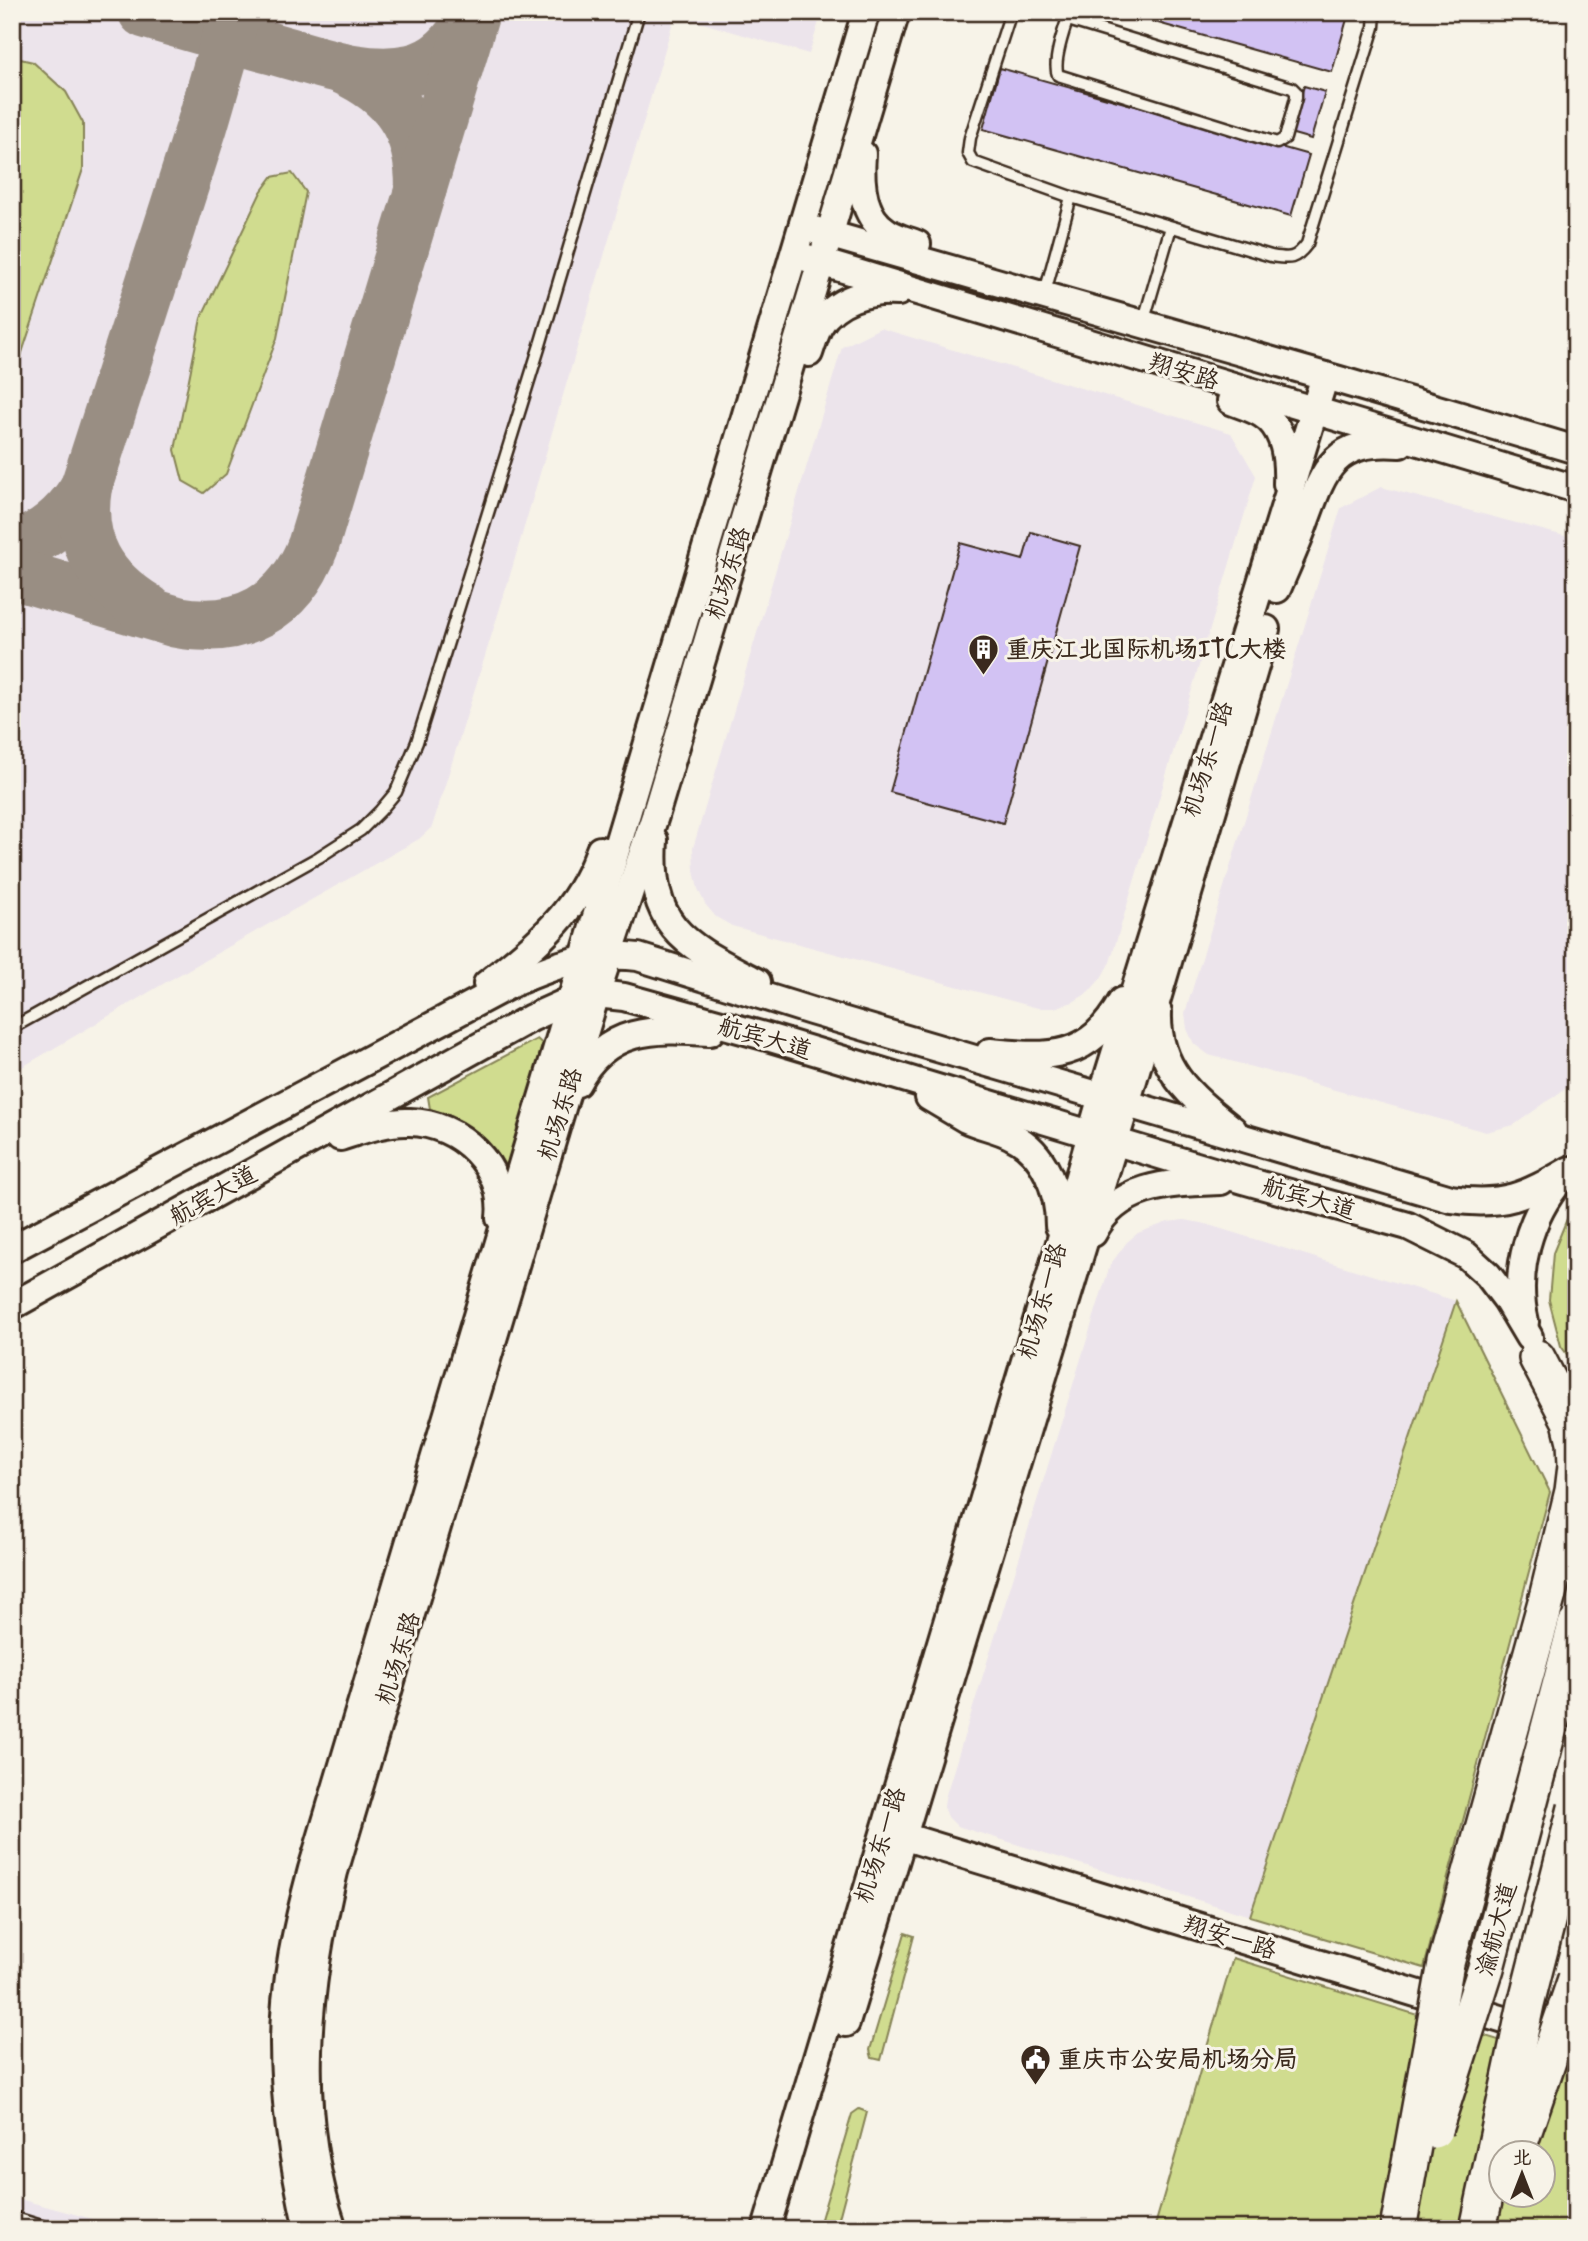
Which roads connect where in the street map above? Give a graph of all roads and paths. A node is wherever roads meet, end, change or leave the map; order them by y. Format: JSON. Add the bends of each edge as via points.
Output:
{"nodes":[{"id":1,"x":639,"y":12,"type":"edge"},
{"id":2,"x":866,"y":12,"type":"edge"},
{"id":3,"x":897,"y":12,"type":"edge"},
{"id":4,"x":1011,"y":12,"type":"edge"},
{"id":5,"x":1375,"y":12,"type":"edge"},
{"id":6,"x":1069,"y":16,"type":"edge"},
{"id":7,"x":866,"y":114,"type":"junction"},
{"id":8,"x":1072,"y":197,"type":"junction"},
{"id":9,"x":800,"y":226,"type":"junction"},
{"id":10,"x":1171,"y":227,"type":"junction"},
{"id":11,"x":830,"y":234,"type":"junction"},
{"id":12,"x":792,"y":253,"type":"junction"},
{"id":13,"x":821,"y":262,"type":"junction"},
{"id":14,"x":1032,"y":293,"type":"junction"},
{"id":15,"x":930,"y":295,"type":"junction"},
{"id":16,"x":1143,"y":324,"type":"junction"},
{"id":17,"x":1144,"y":360,"type":"junction"},
{"id":18,"x":1332,"y":378,"type":"junction"},
{"id":19,"x":1322,"y":413,"type":"junction"},
{"id":20,"x":771,"y":433,"type":"junction"},
{"id":21,"x":1433,"y":447,"type":"junction"},
{"id":22,"x":1572,"y":448,"type":"edge"},
{"id":23,"x":1576,"y":489,"type":"edge"},
{"id":24,"x":1285,"y":507,"type":"junction"},
{"id":25,"x":1277,"y":589,"type":"junction"},
{"id":26,"x":638,"y":773,"type":"junction"},
{"id":27,"x":655,"y":816,"type":"junction"},
{"id":28,"x":596,"y":956,"type":"junction"},
{"id":29,"x":1143,"y":963,"type":"junction"},
{"id":30,"x":1158,"y":993,"type":"junction"},
{"id":31,"x":583,"y":997,"type":"junction"},
{"id":32,"x":811,"y":1011,"type":"junction"},
{"id":33,"x":441,"y":1021,"type":"junction"},
{"id":34,"x":727,"y":1026,"type":"junction"},
{"id":35,"x":12,"y":1028,"type":"edge"},
{"id":36,"x":764,"y":1037,"type":"junction"},
{"id":37,"x":934,"y":1047,"type":"junction"},
{"id":38,"x":888,"y":1074,"type":"junction"},
{"id":39,"x":1114,"y":1100,"type":"junction"},
{"id":40,"x":560,"y":1115,"type":"junction"},
{"id":41,"x":1102,"y":1138,"type":"junction"},
{"id":42,"x":1242,"y":1138,"type":"junction"},
{"id":43,"x":282,"y":1156,"type":"junction"},
{"id":44,"x":1573,"y":1167,"type":"edge"},
{"id":45,"x":1244,"y":1180,"type":"junction"},
{"id":46,"x":497,"y":1247,"type":"junction"},
{"id":47,"x":12,"y":1249,"type":"edge"},
{"id":48,"x":1063,"y":1272,"type":"junction"},
{"id":49,"x":12,"y":1306,"type":"edge"},
{"id":50,"x":1533,"y":1348,"type":"junction"},
{"id":51,"x":1576,"y":1410,"type":"edge"},
{"id":52,"x":1576,"y":1465,"type":"edge"},
{"id":53,"x":1576,"y":1625,"type":"edge"},
{"id":54,"x":1576,"y":1808,"type":"edge"},
{"id":55,"x":894,"y":1834,"type":"junction"},
{"id":56,"x":1576,"y":1979,"type":"edge"},
{"id":57,"x":1576,"y":2042,"type":"edge"},
{"id":58,"x":1521,"y":2140,"type":"edge"},
{"id":59,"x":1496,"y":2210,"type":"edge"},
{"id":60,"x":12,"y":2217,"type":"edge"},
{"id":61,"x":51,"y":2229,"type":"edge"},
{"id":62,"x":308,"y":2229,"type":"edge"},
{"id":63,"x":333,"y":2229,"type":"edge"},
{"id":64,"x":766,"y":2229,"type":"edge"},
{"id":65,"x":783,"y":2229,"type":"edge"},
{"id":66,"x":1400,"y":2229,"type":"edge"},
{"id":67,"x":1478,"y":2229,"type":"edge"},
{"id":68,"x":1490,"y":2229,"type":"edge"}],
"edges":[{"from":1,"to":35,"type":"lane","via":[[421,728],[396,792],[361,830],[319,857]]},
{"from":2,"to":9,"type":"main road","name":"机场东路"},
{"from":3,"to":7,"type":"main road","name":"机场东路"},
{"from":4,"to":8,"type":"lane","via":[[968,153],[972,162]]},
{"from":5,"to":10,"type":"lane","via":[[1307,244],[1299,255],[1288,259],[1272,256]]},
{"from":6,"to":6,"type":"lane","via":[[1055,66],[1058,75],[1276,143],[1285,138],[1296,98],[1292,88]]},
{"from":7,"to":11,"type":"main road","name":"机场东路"},
{"from":7,"to":14,"type":"main road","via":[[861,182],[877,223],[897,237],[980,264]]},
{"from":8,"to":10,"type":"lane"},
{"from":8,"to":14,"type":"lane"},
{"from":9,"to":11,"type":"main road","name":"翔安路"},
{"from":9,"to":12,"type":"main road","name":"机场东路"},
{"from":10,"to":16,"type":"lane"},
{"from":11,"to":13,"type":"main road","name":"机场东路"},
{"from":11,"to":14,"type":"main road","name":"翔安路"},
{"from":12,"to":13,"type":"main road","name":"翔安路"},
{"from":12,"to":26,"type":"main road","name":"机场东路"},
{"from":13,"to":15,"type":"main road","name":"翔安路"},
{"from":13,"to":20,"type":"main road","name":"机场东路"},
{"from":14,"to":16,"type":"main road","name":"翔安路"},
{"from":15,"to":17,"type":"main road","name":"翔安路"},
{"from":15,"to":20,"type":"main road","via":[[875,292],[854,298],[827,315]]},
{"from":16,"to":18,"type":"main road","name":"翔安路"},
{"from":17,"to":19,"type":"main road","name":"翔安路"},
{"from":17,"to":24,"type":"main road","via":[[1198,391],[1250,408],[1273,423],[1287,466]]},
{"from":18,"to":19,"type":"main road","name":"机场东一路"},
{"from":18,"to":22,"type":"main road","name":"翔安路"},
{"from":19,"to":21,"type":"main road","name":"翔安路"},
{"from":19,"to":24,"type":"main road","name":"机场东一路"},
{"from":19,"to":25,"type":"main road","name":"机场东一路"},
{"from":20,"to":27,"type":"main road","name":"机场东路"},
{"from":21,"to":23,"type":"main road","name":"翔安路"},
{"from":21,"to":25,"type":"main road","via":[[1362,446],[1332,463],[1319,483]]},
{"from":24,"to":29,"type":"main road","name":"机场东一路"},
{"from":25,"to":30,"type":"main road","name":"机场东一路"},
{"from":26,"to":28,"type":"main road","name":"机场东路"},
{"from":26,"to":33,"type":"main road","via":[[608,829],[592,872],[559,923]]},
{"from":27,"to":28,"type":"main road","name":"机场东路"},
{"from":27,"to":32,"type":"main road","via":[[655,880],[659,899],[676,930],[697,950]]},
{"from":28,"to":31,"type":"main road","name":"机场东路"},
{"from":28,"to":32,"type":"main road","name":"航宾大道","via":[[638,957]]},
{"from":28,"to":33,"type":"main road","name":"航宾大道","via":[[513,982]]},
{"from":29,"to":37,"type":"main road","via":[[1111,1021],[1091,1040],[1070,1050],[1026,1055]]},
{"from":29,"to":39,"type":"main road","name":"机场东一路"},
{"from":30,"to":39,"type":"main road","name":"机场东一路"},
{"from":30,"to":42,"type":"main road","via":[[1157,1023],[1167,1062],[1189,1094]]},
{"from":31,"to":34,"type":"main road","name":"航宾大道","via":[[624,997]]},
{"from":31,"to":40,"type":"main road","name":"机场东路"},
{"from":31,"to":43,"type":"main road","name":"航宾大道","via":[[531,1018]]},
{"from":31,"to":46,"type":"main road","name":"机场东路"},
{"from":32,"to":34,"type":"main road","via":[[711,990],[703,994],[702,1007]]},
{"from":32,"to":37,"type":"main road","name":"航宾大道"},
{"from":33,"to":47,"type":"main road","name":"航宾大道"},
{"from":34,"to":36,"type":"main road","name":"航宾大道"},
{"from":36,"to":38,"type":"main road","name":"航宾大道"},
{"from":36,"to":40,"type":"main road","via":[[666,1030],[629,1035],[593,1058]]},
{"from":37,"to":39,"type":"main road","name":"航宾大道"},
{"from":38,"to":41,"type":"main road","name":"航宾大道"},
{"from":38,"to":48,"type":"main road","via":[[968,1119],[1023,1142],[1035,1154],[1045,1167],[1059,1208]]},
{"from":39,"to":41,"type":"main road","name":"机场东一路"},
{"from":39,"to":42,"type":"main road","name":"航宾大道"},
{"from":40,"to":63,"type":"main road","name":"机场东路","via":[[323,1918],[310,2006],[307,2083],[319,2176]]},
{"from":41,"to":45,"type":"main road","name":"航宾大道"},
{"from":41,"to":48,"type":"main road","name":"机场东一路"},
{"from":42,"to":44,"type":"main road","name":"航宾大道","via":[[1475,1202],[1517,1198]]},
{"from":43,"to":46,"type":"main road","via":[[390,1123],[444,1129],[474,1149],[494,1177],[501,1210]]},
{"from":43,"to":49,"type":"main road","name":"航宾大道"},
{"from":44,"to":50,"type":"main road","via":[[1544,1204],[1527,1247],[1521,1292]]},
{"from":45,"to":48,"type":"main road","via":[[1170,1183],[1133,1194],[1098,1222]]},
{"from":45,"to":50,"type":"main road","name":"航宾大道","via":[[1409,1226],[1466,1255],[1507,1300]]},
{"from":46,"to":62,"type":"main road","name":"机场东路","via":[[316,1855],[294,1945],[284,2041],[285,2084]]},
{"from":48,"to":55,"type":"main road","name":"机场东一路"},
{"from":50,"to":51,"type":"main road","name":"航宾大道","via":[[1548,1378]]},
{"from":50,"to":52,"type":"highway","via":[[1570,1421]]},
{"from":52,"to":66,"type":"highway","bridge":true,"via":[[1547,1598],[1446,1963]]},
{"from":53,"to":66,"type":"highway","name":"渝航大道","bridge":true,"via":[[1486,1968]]},
{"from":54,"to":67,"type":"highway","name":"渝航大道","bridge":true},
{"from":55,"to":57,"type":"main road","name":"翔安一路"},
{"from":55,"to":64,"type":"main road","name":"机场东一路"},
{"from":55,"to":65,"type":"main road","name":"机场东一路"},
{"from":56,"to":58,"type":"highway","bridge":true},
{"from":59,"to":68,"type":"highway"},
{"from":60,"to":61,"type":"lane"}]}
